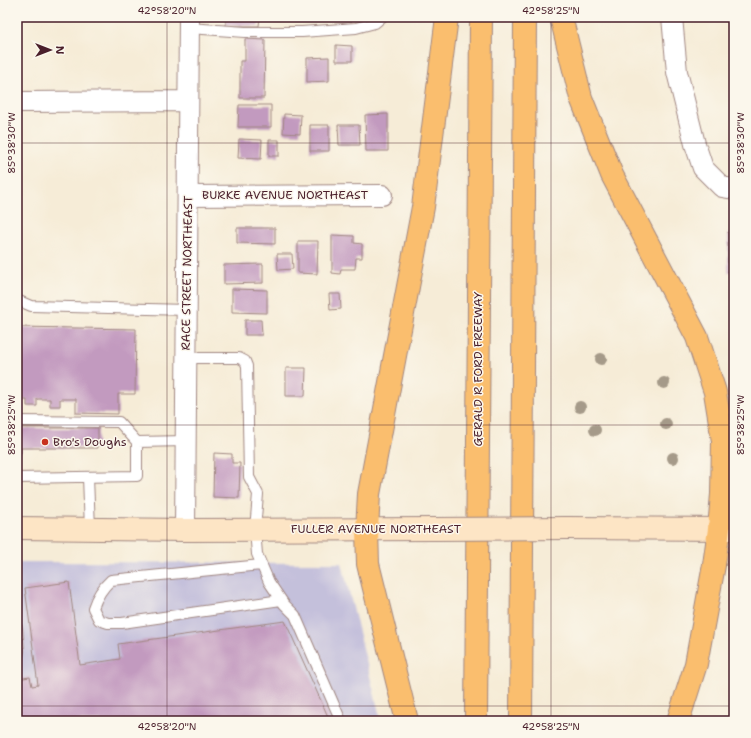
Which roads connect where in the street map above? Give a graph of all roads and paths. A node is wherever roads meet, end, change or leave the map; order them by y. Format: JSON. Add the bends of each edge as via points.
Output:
{"nodes":[{"id":1,"x":382,"y":17,"type":"edge"},
{"id":2,"x":447,"y":17,"type":"edge"},
{"id":3,"x":481,"y":17,"type":"edge"},
{"id":4,"x":525,"y":17,"type":"edge"},
{"id":5,"x":562,"y":17,"type":"edge"},
{"id":6,"x":672,"y":17,"type":"edge"},
{"id":7,"x":189,"y":23,"type":"edge"},
{"id":8,"x":188,"y":101,"type":"junction"},
{"id":9,"x":17,"y":102,"type":"edge"},
{"id":10,"x":728,"y":188,"type":"edge"},
{"id":11,"x":382,"y":195,"type":"dead end"},
{"id":12,"x":188,"y":196,"type":"junction"},
{"id":13,"x":17,"y":300,"type":"edge"},
{"id":14,"x":187,"y":310,"type":"junction"},
{"id":15,"x":187,"y":358,"type":"junction"},
{"id":16,"x":17,"y":421,"type":"edge"},
{"id":17,"x":186,"y":441,"type":"junction"},
{"id":18,"x":137,"y":442,"type":"junction"},
{"id":19,"x":88,"y":477,"type":"junction"},
{"id":20,"x":17,"y":478,"type":"edge"},
{"id":21,"x":17,"y":528,"type":"edge"},
{"id":22,"x":90,"y":529,"type":"junction"},
{"id":23,"x":727,"y":529,"type":"edge"},
{"id":24,"x":185,"y":530,"type":"junction"},
{"id":25,"x":255,"y":530,"type":"junction"},
{"id":26,"x":367,"y":530,"type":"junction"},
{"id":27,"x":261,"y":565,"type":"junction"},
{"id":28,"x":281,"y":600,"type":"junction"},
{"id":29,"x":17,"y":628,"type":"edge"},
{"id":30,"x":17,"y":660,"type":"edge"},
{"id":31,"x":341,"y":721,"type":"edge"},
{"id":32,"x":407,"y":721,"type":"edge"},
{"id":33,"x":476,"y":721,"type":"edge"},
{"id":34,"x":521,"y":721,"type":"edge"},
{"id":35,"x":678,"y":721,"type":"edge"}],
"edges":[{"from":1,"to":7,"type":"lane","via":[[375,23],[356,28],[302,32],[245,32]]},
{"from":2,"to":26,"type":"highway","via":[[423,207],[369,494]]},
{"from":3,"to":33,"type":"highway","name":"GERALD R FORD FREEWAY"},
{"from":4,"to":34,"type":"highway"},
{"from":5,"to":23,"type":"highway","via":[[581,98],[612,175],[697,338],[715,392],[723,441],[722,494]]},
{"from":6,"to":10,"type":"street","via":[[677,72],[695,144],[703,168]]},
{"from":7,"to":8,"type":"street","name":"RACE STREET NORTHEAST"},
{"from":8,"to":9,"type":"street"},
{"from":8,"to":12,"type":"street","name":"RACE STREET NORTHEAST"},
{"from":11,"to":12,"type":"street","name":"BURKE AVENUE NORTHEAST"},
{"from":12,"to":14,"type":"street","name":"RACE STREET NORTHEAST"},
{"from":13,"to":14,"type":"lane","via":[[31,306]]},
{"from":14,"to":15,"type":"street","name":"RACE STREET NORTHEAST"},
{"from":15,"to":17,"type":"street","name":"RACE STREET NORTHEAST"},
{"from":15,"to":25,"type":"lane","via":[[239,358],[245,361],[247,366],[249,477],[258,494]]},
{"from":16,"to":18,"type":"lane","via":[[119,422]]},
{"from":17,"to":18,"type":"lane"},
{"from":17,"to":24,"type":"street","name":"RACE STREET NORTHEAST"},
{"from":18,"to":19,"type":"lane","via":[[137,476]]},
{"from":19,"to":20,"type":"lane"},
{"from":19,"to":22,"type":"lane"},
{"from":21,"to":22,"type":"main road","name":"FULLER AVENUE NORTHEAST"},
{"from":22,"to":24,"type":"main road","name":"FULLER AVENUE NORTHEAST"},
{"from":23,"to":26,"type":"main road","name":"FULLER AVENUE NORTHEAST","bridge":true},
{"from":23,"to":35,"type":"highway","via":[[714,565],[696,664]]},
{"from":24,"to":25,"type":"main road","name":"FULLER AVENUE NORTHEAST"},
{"from":25,"to":26,"type":"main road","name":"FULLER AVENUE NORTHEAST"},
{"from":25,"to":27,"type":"lane","via":[[257,554]]},
{"from":26,"to":32,"type":"highway","via":[[368,564]]},
{"from":27,"to":28,"type":"lane"},
{"from":27,"to":28,"type":"lane","via":[[111,580],[103,587],[94,608],[99,620],[122,623]]},
{"from":28,"to":31,"type":"lane","via":[[295,615]]},
{"from":29,"to":30,"type":"lane"}]}
